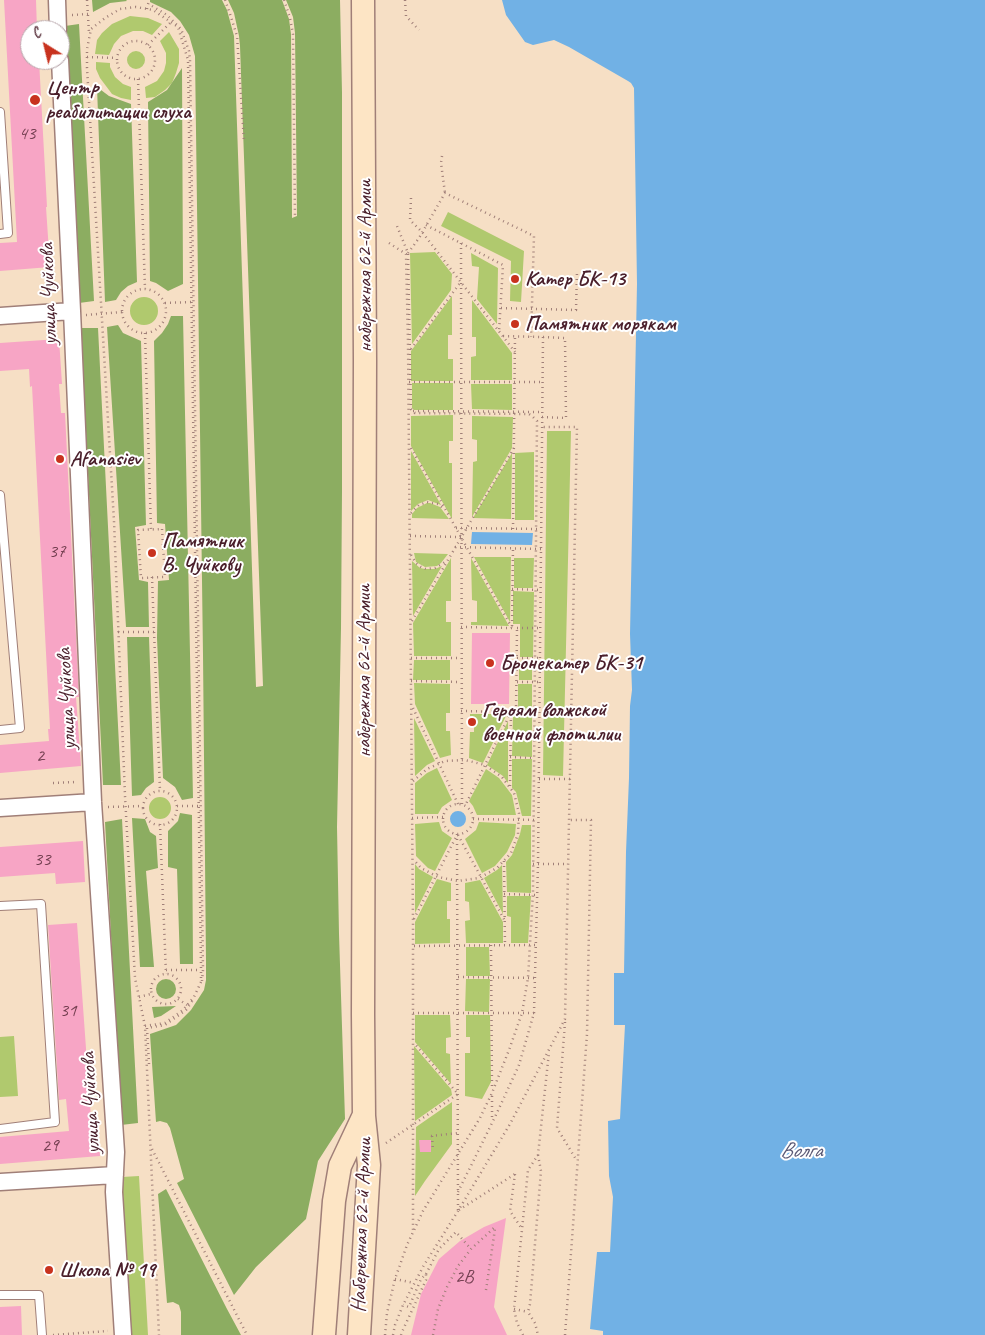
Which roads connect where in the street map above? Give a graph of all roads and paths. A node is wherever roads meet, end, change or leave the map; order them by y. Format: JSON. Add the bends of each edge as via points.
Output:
{"nodes":[{"id":1,"x":56,"y":0,"type":"edge"},
{"id":2,"x":87,"y":0,"type":"edge"},
{"id":3,"x":135,"y":0,"type":"edge"},
{"id":4,"x":149,"y":0,"type":"edge"},
{"id":5,"x":225,"y":0,"type":"edge"},
{"id":6,"x":284,"y":0,"type":"edge"},
{"id":7,"x":363,"y":0,"type":"edge"},
{"id":8,"x":405,"y":0,"type":"edge"},
{"id":9,"x":152,"y":6,"type":"dead end"},
{"id":10,"x":136,"y":7,"type":"junction"},
{"id":11,"x":147,"y":9,"type":"junction"},
{"id":12,"x":57,"y":20,"type":"edge"},
{"id":13,"x":171,"y":22,"type":"junction"},
{"id":14,"x":419,"y":30,"type":"dead end"},
{"id":15,"x":89,"y":38,"type":"junction"},
{"id":16,"x":148,"y":45,"type":"junction"},
{"id":17,"x":87,"y":57,"type":"junction"},
{"id":18,"x":116,"y":58,"type":"junction"},
{"id":19,"x":60,"y":70,"type":"edge"},
{"id":20,"x":138,"y":80,"type":"junction"},
{"id":21,"x":0,"y":112,"type":"edge"},
{"id":22,"x":244,"y":141,"type":"dead end"},
{"id":23,"x":442,"y":156,"type":"dead end"},
{"id":24,"x":445,"y":193,"type":"junction"},
{"id":25,"x":411,"y":198,"type":"dead end"},
{"id":26,"x":295,"y":216,"type":"dead end"},
{"id":27,"x":426,"y":225,"type":"junction"},
{"id":28,"x":396,"y":226,"type":"dead end"},
{"id":29,"x":422,"y":232,"type":"junction"},
{"id":30,"x":0,"y":234,"type":"edge"},
{"id":31,"x":389,"y":243,"type":"dead end"},
{"id":32,"x":461,"y":243,"type":"junction"},
{"id":33,"x":407,"y":253,"type":"junction"},
{"id":34,"x":577,"y":272,"type":"dead end"},
{"id":35,"x":461,"y":282,"type":"junction"},
{"id":36,"x":145,"y":289,"type":"junction"},
{"id":37,"x":191,"y":302,"type":"junction"},
{"id":38,"x":164,"y":303,"type":"junction"},
{"id":39,"x":501,"y":308,"type":"junction"},
{"id":40,"x":532,"y":309,"type":"junction"},
{"id":41,"x":72,"y":311,"type":"junction"},
{"id":42,"x":122,"y":312,"type":"junction"},
{"id":43,"x":102,"y":314,"type":"junction"},
{"id":44,"x":0,"y":316,"type":"edge"},
{"id":45,"x":499,"y":332,"type":"junction"},
{"id":46,"x":145,"y":333,"type":"junction"},
{"id":47,"x":503,"y":336,"type":"junction"},
{"id":48,"x":515,"y":337,"type":"junction"},
{"id":49,"x":531,"y":337,"type":"junction"},
{"id":50,"x":543,"y":337,"type":"junction"},
{"id":51,"x":409,"y":352,"type":"junction"},
{"id":52,"x":515,"y":352,"type":"junction"},
{"id":53,"x":410,"y":382,"type":"junction"},
{"id":54,"x":461,"y":382,"type":"junction"},
{"id":55,"x":514,"y":382,"type":"junction"},
{"id":56,"x":543,"y":382,"type":"junction"},
{"id":57,"x":409,"y":411,"type":"junction"},
{"id":58,"x":413,"y":411,"type":"junction"},
{"id":59,"x":542,"y":412,"type":"junction"},
{"id":60,"x":461,"y":413,"type":"junction"},
{"id":61,"x":514,"y":413,"type":"junction"},
{"id":62,"x":542,"y":417,"type":"junction"},
{"id":63,"x":542,"y":427,"type":"junction"},
{"id":64,"x":410,"y":446,"type":"junction"},
{"id":65,"x":514,"y":448,"type":"junction"},
{"id":66,"x":0,"y":495,"type":"edge"},
{"id":67,"x":447,"y":513,"type":"junction"},
{"id":68,"x":410,"y":514,"type":"junction"},
{"id":69,"x":456,"y":528,"type":"junction"},
{"id":70,"x":461,"y":528,"type":"junction"},
{"id":71,"x":466,"y":528,"type":"junction"},
{"id":72,"x":513,"y":529,"type":"junction"},
{"id":73,"x":536,"y":529,"type":"junction"},
{"id":74,"x":541,"y":529,"type":"junction"},
{"id":75,"x":151,"y":530,"type":"junction"},
{"id":76,"x":410,"y":536,"type":"junction"},
{"id":77,"x":461,"y":537,"type":"junction"},
{"id":78,"x":455,"y":547,"type":"junction"},
{"id":79,"x":461,"y":547,"type":"junction"},
{"id":80,"x":467,"y":547,"type":"junction"},
{"id":81,"x":513,"y":548,"type":"junction"},
{"id":82,"x":536,"y":549,"type":"junction"},
{"id":83,"x":541,"y":549,"type":"junction"},
{"id":84,"x":410,"y":554,"type":"junction"},
{"id":85,"x":448,"y":558,"type":"junction"},
{"id":86,"x":152,"y":577,"type":"junction"},
{"id":87,"x":512,"y":589,"type":"junction"},
{"id":88,"x":535,"y":590,"type":"junction"},
{"id":89,"x":541,"y":590,"type":"junction"},
{"id":90,"x":411,"y":622,"type":"junction"},
{"id":91,"x":461,"y":627,"type":"junction"},
{"id":92,"x":512,"y":628,"type":"junction"},
{"id":93,"x":517,"y":628,"type":"junction"},
{"id":94,"x":535,"y":628,"type":"junction"},
{"id":95,"x":540,"y":628,"type":"junction"},
{"id":96,"x":118,"y":632,"type":"junction"},
{"id":97,"x":154,"y":632,"type":"junction"},
{"id":98,"x":411,"y":658,"type":"junction"},
{"id":99,"x":461,"y":658,"type":"junction"},
{"id":100,"x":517,"y":658,"type":"junction"},
{"id":101,"x":540,"y":658,"type":"junction"},
{"id":102,"x":535,"y":659,"type":"junction"},
{"id":103,"x":411,"y":681,"type":"junction"},
{"id":104,"x":461,"y":682,"type":"junction"},
{"id":105,"x":517,"y":682,"type":"junction"},
{"id":106,"x":534,"y":682,"type":"junction"},
{"id":107,"x":540,"y":682,"type":"junction"},
{"id":108,"x":412,"y":706,"type":"junction"},
{"id":109,"x":461,"y":711,"type":"junction"},
{"id":110,"x":511,"y":712,"type":"junction"},
{"id":111,"x":0,"y":730,"type":"edge"},
{"id":112,"x":510,"y":757,"type":"junction"},
{"id":113,"x":534,"y":758,"type":"junction"},
{"id":114,"x":539,"y":758,"type":"junction"},
{"id":115,"x":461,"y":760,"type":"junction"},
{"id":116,"x":439,"y":764,"type":"junction"},
{"id":117,"x":485,"y":765,"type":"junction"},
{"id":118,"x":539,"y":779,"type":"junction"},
{"id":119,"x":570,"y":779,"type":"junction"},
{"id":120,"x":533,"y":780,"type":"junction"},
{"id":121,"x":77,"y":782,"type":"dead end"},
{"id":122,"x":412,"y":782,"type":"junction"},
{"id":123,"x":53,"y":783,"type":"dead end"},
{"id":124,"x":510,"y":788,"type":"junction"},
{"id":125,"x":160,"y":791,"type":"junction"},
{"id":126,"x":101,"y":804,"type":"junction"},
{"id":127,"x":462,"y":805,"type":"junction"},
{"id":128,"x":125,"y":806,"type":"junction"},
{"id":129,"x":143,"y":806,"type":"junction"},
{"id":130,"x":177,"y":806,"type":"junction"},
{"id":131,"x":198,"y":806,"type":"junction"},
{"id":132,"x":0,"y":808,"type":"edge"},
{"id":133,"x":412,"y":818,"type":"junction"},
{"id":134,"x":443,"y":818,"type":"junction"},
{"id":135,"x":473,"y":819,"type":"junction"},
{"id":136,"x":533,"y":820,"type":"junction"},
{"id":137,"x":537,"y":820,"type":"dead end"},
{"id":138,"x":569,"y":820,"type":"junction"},
{"id":139,"x":160,"y":824,"type":"junction"},
{"id":140,"x":457,"y":834,"type":"junction"},
{"id":141,"x":413,"y":859,"type":"junction"},
{"id":142,"x":504,"y":861,"type":"junction"},
{"id":143,"x":533,"y":864,"type":"junction"},
{"id":144,"x":538,"y":864,"type":"junction"},
{"id":145,"x":568,"y":864,"type":"junction"},
{"id":146,"x":481,"y":877,"type":"junction"},
{"id":147,"x":504,"y":894,"type":"junction"},
{"id":148,"x":533,"y":894,"type":"junction"},
{"id":149,"x":537,"y":895,"type":"junction"},
{"id":150,"x":0,"y":906,"type":"edge"},
{"id":151,"x":413,"y":921,"type":"junction"},
{"id":152,"x":505,"y":921,"type":"junction"},
{"id":153,"x":458,"y":945,"type":"junction"},
{"id":154,"x":491,"y":945,"type":"junction"},
{"id":155,"x":530,"y":945,"type":"junction"},
{"id":156,"x":536,"y":945,"type":"junction"},
{"id":157,"x":414,"y":946,"type":"junction"},
{"id":158,"x":505,"y":946,"type":"junction"},
{"id":159,"x":201,"y":970,"type":"junction"},
{"id":160,"x":166,"y":972,"type":"junction"},
{"id":161,"x":458,"y":977,"type":"junction"},
{"id":162,"x":491,"y":977,"type":"junction"},
{"id":163,"x":528,"y":978,"type":"junction"},
{"id":164,"x":535,"y":978,"type":"junction"},
{"id":165,"x":151,"y":994,"type":"junction"},
{"id":166,"x":139,"y":997,"type":"junction"},
{"id":167,"x":178,"y":999,"type":"junction"},
{"id":168,"x":187,"y":1005,"type":"junction"},
{"id":169,"x":413,"y":1013,"type":"junction"},
{"id":170,"x":458,"y":1013,"type":"junction"},
{"id":171,"x":492,"y":1013,"type":"junction"},
{"id":172,"x":522,"y":1013,"type":"junction"},
{"id":173,"x":534,"y":1013,"type":"junction"},
{"id":174,"x":565,"y":1019,"type":"junction"},
{"id":175,"x":145,"y":1026,"type":"junction"},
{"id":176,"x":413,"y":1042,"type":"junction"},
{"id":177,"x":549,"y":1051,"type":"junction"},
{"id":178,"x":458,"y":1094,"type":"junction"},
{"id":179,"x":492,"y":1094,"type":"junction"},
{"id":180,"x":364,"y":1116,"type":"junction"},
{"id":181,"x":492,"y":1122,"type":"junction"},
{"id":182,"x":413,"y":1125,"type":"junction"},
{"id":183,"x":0,"y":1129,"type":"edge"},
{"id":184,"x":458,"y":1133,"type":"junction"},
{"id":185,"x":382,"y":1145,"type":"dead end"},
{"id":186,"x":152,"y":1148,"type":"junction"},
{"id":187,"x":432,"y":1148,"type":"dead end"},
{"id":188,"x":458,"y":1155,"type":"junction"},
{"id":189,"x":538,"y":1155,"type":"junction"},
{"id":190,"x":578,"y":1162,"type":"junction"},
{"id":191,"x":115,"y":1175,"type":"junction"},
{"id":192,"x":0,"y":1182,"type":"edge"},
{"id":193,"x":458,"y":1192,"type":"junction"},
{"id":194,"x":366,"y":1198,"type":"junction"},
{"id":195,"x":334,"y":1200,"type":"junction"},
{"id":196,"x":458,"y":1211,"type":"junction"},
{"id":197,"x":522,"y":1230,"type":"junction"},
{"id":198,"x":414,"y":1232,"type":"junction"},
{"id":199,"x":471,"y":1249,"type":"junction"},
{"id":200,"x":426,"y":1274,"type":"junction"},
{"id":201,"x":395,"y":1279,"type":"junction"},
{"id":202,"x":414,"y":1283,"type":"junction"},
{"id":203,"x":486,"y":1290,"type":"dead end"},
{"id":204,"x":0,"y":1295,"type":"edge"},
{"id":205,"x":403,"y":1305,"type":"junction"},
{"id":206,"x":514,"y":1309,"type":"junction"},
{"id":207,"x":528,"y":1312,"type":"junction"},
{"id":208,"x":117,"y":1333,"type":"edge"},
{"id":209,"x":42,"y":1335,"type":"edge"},
{"id":210,"x":53,"y":1335,"type":"edge"},
{"id":211,"x":159,"y":1335,"type":"edge"},
{"id":212,"x":247,"y":1335,"type":"edge"},
{"id":213,"x":324,"y":1335,"type":"edge"},
{"id":214,"x":359,"y":1335,"type":"edge"},
{"id":215,"x":385,"y":1335,"type":"edge"},
{"id":216,"x":394,"y":1335,"type":"edge"},
{"id":217,"x":402,"y":1335,"type":"edge"},
{"id":218,"x":433,"y":1335,"type":"edge"},
{"id":219,"x":523,"y":1335,"type":"edge"},
{"id":220,"x":538,"y":1335,"type":"edge"},
{"id":221,"x":565,"y":1335,"type":"edge"}],
"edges":[{"from":1,"to":12,"type":"street"},
{"from":2,"to":15,"type":"path"},
{"from":3,"to":10,"type":"path"},
{"from":4,"to":11,"type":"path"},
{"from":5,"to":22,"type":"path","via":[[237,36]]},
{"from":6,"to":26,"type":"path","via":[[293,34]]},
{"from":7,"to":180,"type":"main road","name":"набережная 62-й Армии"},
{"from":8,"to":14,"type":"path","via":[[406,16]]},
{"from":9,"to":186,"type":"path","via":[[181,28],[190,60],[203,970],[199,991],[186,1010],[165,1025],[147,1028]]},
{"from":10,"to":11,"type":"path"},
{"from":10,"to":15,"type":"path","via":[[120,9],[105,18],[91,29]]},
{"from":11,"to":13,"type":"path"},
{"from":13,"to":16,"type":"path"},
{"from":13,"to":37,"type":"path","via":[[178,27],[188,60]]},
{"from":15,"to":17,"type":"path"},
{"from":16,"to":18,"type":"path","via":[[131,41],[121,47]]},
{"from":16,"to":20,"type":"path","via":[[155,56],[154,68]]},
{"from":17,"to":18,"type":"path"},
{"from":17,"to":43,"type":"path"},
{"from":18,"to":20,"type":"path","via":[[122,74]]},
{"from":19,"to":41,"type":"street","name":"улица Чуйкова"},
{"from":20,"to":36,"type":"path"},
{"from":21,"to":30,"type":"lane","via":[[8,233]]},
{"from":23,"to":24,"type":"path"},
{"from":24,"to":27,"type":"path"},
{"from":24,"to":40,"type":"path","via":[[534,236]]},
{"from":25,"to":29,"type":"path","via":[[410,220]]},
{"from":27,"to":29,"type":"path"},
{"from":27,"to":32,"type":"path"},
{"from":28,"to":33,"type":"path"},
{"from":29,"to":33,"type":"path"},
{"from":29,"to":35,"type":"path"},
{"from":31,"to":33,"type":"path"},
{"from":32,"to":35,"type":"path"},
{"from":32,"to":39,"type":"path","via":[[503,264]]},
{"from":33,"to":51,"type":"path"},
{"from":34,"to":40,"type":"path","via":[[576,310]]},
{"from":35,"to":45,"type":"path"},
{"from":35,"to":51,"type":"path"},
{"from":35,"to":54,"type":"path"},
{"from":36,"to":38,"type":"path","via":[[157,293]]},
{"from":36,"to":42,"type":"path","via":[[131,293]]},
{"from":37,"to":38,"type":"path"},
{"from":37,"to":131,"type":"path"},
{"from":38,"to":46,"type":"path","via":[[163,323],[158,329]]},
{"from":39,"to":40,"type":"path"},
{"from":39,"to":45,"type":"path"},
{"from":40,"to":49,"type":"path"},
{"from":41,"to":44,"type":"street"},
{"from":41,"to":126,"type":"street","name":"улица Чуйкова"},
{"from":42,"to":43,"type":"path"},
{"from":42,"to":46,"type":"path","via":[[123,319],[132,330]]},
{"from":43,"to":96,"type":"path"},
{"from":45,"to":47,"type":"path"},
{"from":46,"to":75,"type":"path"},
{"from":47,"to":48,"type":"path"},
{"from":47,"to":52,"type":"path"},
{"from":48,"to":49,"type":"path"},
{"from":48,"to":52,"type":"path"},
{"from":49,"to":50,"type":"path"},
{"from":50,"to":56,"type":"path"},
{"from":50,"to":62,"type":"path","via":[[566,338],[566,418]]},
{"from":51,"to":53,"type":"path"},
{"from":52,"to":55,"type":"path"},
{"from":53,"to":54,"type":"path"},
{"from":53,"to":57,"type":"path"},
{"from":53,"to":58,"type":"path"},
{"from":54,"to":55,"type":"path"},
{"from":54,"to":60,"type":"path"},
{"from":55,"to":56,"type":"path"},
{"from":55,"to":61,"type":"path"},
{"from":56,"to":59,"type":"path"},
{"from":57,"to":58,"type":"path"},
{"from":57,"to":64,"type":"path"},
{"from":58,"to":60,"type":"path"},
{"from":59,"to":61,"type":"path"},
{"from":59,"to":62,"type":"path"},
{"from":60,"to":61,"type":"path"},
{"from":60,"to":70,"type":"path"},
{"from":61,"to":65,"type":"path"},
{"from":61,"to":73,"type":"path","via":[[528,414],[537,421]]},
{"from":62,"to":63,"type":"path"},
{"from":63,"to":74,"type":"path"},
{"from":63,"to":119,"type":"path","via":[[577,427]]},
{"from":64,"to":67,"type":"path"},
{"from":64,"to":68,"type":"path"},
{"from":65,"to":71,"type":"path"},
{"from":65,"to":72,"type":"path"},
{"from":66,"to":111,"type":"lane","via":[[20,728]]},
{"from":67,"to":68,"type":"path","via":[[438,504],[427,502]]},
{"from":67,"to":69,"type":"path"},
{"from":68,"to":76,"type":"path"},
{"from":69,"to":70,"type":"path"},
{"from":69,"to":77,"type":"path"},
{"from":70,"to":71,"type":"path"},
{"from":70,"to":77,"type":"path"},
{"from":71,"to":72,"type":"path"},
{"from":71,"to":77,"type":"path"},
{"from":72,"to":73,"type":"path"},
{"from":73,"to":74,"type":"path"},
{"from":73,"to":82,"type":"path"},
{"from":74,"to":83,"type":"path"},
{"from":75,"to":86,"type":"path","via":[[162,529],[165,577]]},
{"from":75,"to":86,"type":"path","via":[[138,530],[141,578]]},
{"from":76,"to":77,"type":"path"},
{"from":76,"to":84,"type":"path"},
{"from":77,"to":78,"type":"path"},
{"from":77,"to":79,"type":"path"},
{"from":77,"to":80,"type":"path"},
{"from":78,"to":79,"type":"path"},
{"from":78,"to":85,"type":"path"},
{"from":79,"to":80,"type":"path"},
{"from":79,"to":91,"type":"path"},
{"from":80,"to":81,"type":"path"},
{"from":80,"to":92,"type":"path"},
{"from":81,"to":82,"type":"path"},
{"from":81,"to":87,"type":"path"},
{"from":82,"to":83,"type":"path"},
{"from":82,"to":88,"type":"path"},
{"from":83,"to":89,"type":"path"},
{"from":84,"to":85,"type":"path","via":[[421,567],[431,569]]},
{"from":84,"to":90,"type":"path"},
{"from":85,"to":90,"type":"path"},
{"from":86,"to":97,"type":"path"},
{"from":87,"to":88,"type":"path"},
{"from":87,"to":92,"type":"path"},
{"from":88,"to":89,"type":"path"},
{"from":88,"to":94,"type":"path"},
{"from":89,"to":95,"type":"path"},
{"from":90,"to":98,"type":"path"},
{"from":91,"to":92,"type":"path"},
{"from":91,"to":99,"type":"path"},
{"from":92,"to":93,"type":"path"},
{"from":93,"to":94,"type":"path"},
{"from":93,"to":100,"type":"path"},
{"from":94,"to":95,"type":"path"},
{"from":94,"to":102,"type":"path"},
{"from":95,"to":101,"type":"path"},
{"from":96,"to":97,"type":"path"},
{"from":96,"to":128,"type":"path"},
{"from":97,"to":125,"type":"path"},
{"from":98,"to":99,"type":"path"},
{"from":98,"to":103,"type":"path"},
{"from":99,"to":104,"type":"path"},
{"from":100,"to":102,"type":"path"},
{"from":100,"to":105,"type":"path"},
{"from":101,"to":102,"type":"path"},
{"from":101,"to":107,"type":"path"},
{"from":102,"to":106,"type":"path"},
{"from":103,"to":104,"type":"path"},
{"from":103,"to":108,"type":"path"},
{"from":104,"to":109,"type":"path"},
{"from":105,"to":106,"type":"path"},
{"from":105,"to":110,"type":"path","via":[[516,712]]},
{"from":106,"to":107,"type":"path"},
{"from":106,"to":113,"type":"path"},
{"from":107,"to":114,"type":"path"},
{"from":108,"to":116,"type":"path"},
{"from":108,"to":122,"type":"path"},
{"from":109,"to":110,"type":"path"},
{"from":109,"to":115,"type":"path"},
{"from":110,"to":112,"type":"path"},
{"from":110,"to":117,"type":"path"},
{"from":112,"to":113,"type":"path"},
{"from":112,"to":124,"type":"path"},
{"from":113,"to":114,"type":"path"},
{"from":113,"to":120,"type":"path"},
{"from":114,"to":118,"type":"path"},
{"from":115,"to":116,"type":"path"},
{"from":115,"to":117,"type":"path"},
{"from":115,"to":127,"type":"path"},
{"from":116,"to":122,"type":"path","via":[[428,768]]},
{"from":116,"to":127,"type":"path"},
{"from":117,"to":124,"type":"path","via":[[502,777]]},
{"from":117,"to":127,"type":"path"},
{"from":118,"to":119,"type":"path"},
{"from":118,"to":120,"type":"path"},
{"from":118,"to":144,"type":"path"},
{"from":119,"to":138,"type":"path"},
{"from":120,"to":136,"type":"path"},
{"from":121,"to":123,"type":"path"},
{"from":122,"to":133,"type":"path"},
{"from":124,"to":142,"type":"path","via":[[520,813],[518,834],[511,853]]},
{"from":125,"to":129,"type":"path","via":[[150,794]]},
{"from":125,"to":130,"type":"path","via":[[173,797]]},
{"from":126,"to":128,"type":"path"},
{"from":126,"to":132,"type":"street"},
{"from":126,"to":191,"type":"street","name":"улица Чуйкова"},
{"from":127,"to":134,"type":"path","via":[[447,809]]},
{"from":127,"to":135,"type":"path","via":[[470,809]]},
{"from":128,"to":129,"type":"path"},
{"from":128,"to":166,"type":"path"},
{"from":129,"to":139,"type":"path","via":[[146,817]]},
{"from":130,"to":131,"type":"path"},
{"from":130,"to":139,"type":"path","via":[[170,821]]},
{"from":131,"to":159,"type":"path"},
{"from":133,"to":134,"type":"path"},
{"from":133,"to":141,"type":"path"},
{"from":134,"to":140,"type":"path","via":[[449,830]]},
{"from":135,"to":136,"type":"path"},
{"from":135,"to":140,"type":"path","via":[[470,828]]},
{"from":136,"to":137,"type":"path"},
{"from":136,"to":143,"type":"path"},
{"from":138,"to":145,"type":"path"},
{"from":138,"to":190,"type":"path","via":[[591,820],[587,1034]]},
{"from":139,"to":160,"type":"path"},
{"from":140,"to":146,"type":"path"},
{"from":140,"to":151,"type":"path"},
{"from":140,"to":153,"type":"path"},
{"from":141,"to":146,"type":"path","via":[[421,868],[438,877],[458,881]]},
{"from":141,"to":151,"type":"path"},
{"from":142,"to":146,"type":"path"},
{"from":142,"to":147,"type":"path"},
{"from":143,"to":144,"type":"path"},
{"from":143,"to":148,"type":"path"},
{"from":144,"to":145,"type":"path"},
{"from":144,"to":149,"type":"path"},
{"from":145,"to":174,"type":"path"},
{"from":146,"to":152,"type":"path"},
{"from":147,"to":148,"type":"path"},
{"from":147,"to":152,"type":"path"},
{"from":148,"to":149,"type":"path"},
{"from":148,"to":155,"type":"path"},
{"from":149,"to":156,"type":"path"},
{"from":150,"to":183,"type":"lane","via":[[41,904],[55,1122]]},
{"from":151,"to":157,"type":"path"},
{"from":152,"to":158,"type":"path"},
{"from":153,"to":154,"type":"path"},
{"from":153,"to":157,"type":"path"},
{"from":153,"to":161,"type":"path"},
{"from":154,"to":158,"type":"path"},
{"from":154,"to":162,"type":"path"},
{"from":155,"to":156,"type":"path"},
{"from":155,"to":158,"type":"path"},
{"from":155,"to":163,"type":"path"},
{"from":156,"to":164,"type":"path"},
{"from":157,"to":169,"type":"path"},
{"from":159,"to":160,"type":"path"},
{"from":159,"to":168,"type":"path","via":[[194,997]]},
{"from":160,"to":165,"type":"path","via":[[151,984]]},
{"from":160,"to":167,"type":"path","via":[[179,980],[182,990]]},
{"from":161,"to":162,"type":"path"},
{"from":161,"to":170,"type":"path"},
{"from":162,"to":163,"type":"path"},
{"from":162,"to":171,"type":"path"},
{"from":163,"to":164,"type":"path"},
{"from":163,"to":172,"type":"path"},
{"from":164,"to":173,"type":"path"},
{"from":165,"to":166,"type":"path"},
{"from":165,"to":167,"type":"path","via":[[157,1002],[166,1005]]},
{"from":166,"to":175,"type":"path"},
{"from":167,"to":168,"type":"path"},
{"from":168,"to":175,"type":"path","via":[[165,1022]]},
{"from":169,"to":170,"type":"path"},
{"from":169,"to":176,"type":"path"},
{"from":170,"to":171,"type":"path"},
{"from":170,"to":178,"type":"path"},
{"from":171,"to":172,"type":"path"},
{"from":171,"to":179,"type":"path"},
{"from":172,"to":173,"type":"path"},
{"from":172,"to":179,"type":"path"},
{"from":173,"to":181,"type":"path","via":[[519,1065]]},
{"from":174,"to":177,"type":"path"},
{"from":174,"to":190,"type":"path","via":[[557,1128]]},
{"from":175,"to":186,"type":"path"},
{"from":176,"to":178,"type":"path"},
{"from":176,"to":182,"type":"path"},
{"from":177,"to":189,"type":"path"},
{"from":177,"to":196,"type":"path"},
{"from":178,"to":182,"type":"path"},
{"from":178,"to":184,"type":"path"},
{"from":179,"to":181,"type":"path"},
{"from":179,"to":188,"type":"path"},
{"from":180,"to":194,"type":"main road","name":"Набережная 62-й Армии","via":[[369,1165]]},
{"from":180,"to":195,"type":"main road","name":"набережная 62-й Армии","via":[[340,1166]]},
{"from":181,"to":193,"type":"path"},
{"from":182,"to":185,"type":"path"},
{"from":182,"to":198,"type":"path"},
{"from":184,"to":187,"type":"path","via":[[432,1136]]},
{"from":184,"to":188,"type":"path"},
{"from":186,"to":211,"type":"path"},
{"from":186,"to":212,"type":"path"},
{"from":188,"to":193,"type":"path"},
{"from":188,"to":198,"type":"path","via":[[423,1211]]},
{"from":189,"to":197,"type":"path","via":[[528,1170]]},
{"from":189,"to":207,"type":"path","via":[[541,1171]]},
{"from":190,"to":221,"type":"path"},
{"from":191,"to":192,"type":"street"},
{"from":191,"to":208,"type":"street","name":"улица Чуйкова"},
{"from":193,"to":196,"type":"path"},
{"from":194,"to":195,"type":"main road","via":[[362,1184],[355,1177],[340,1185]]},
{"from":194,"to":214,"type":"main road","name":"Набережная 62-й Армии"},
{"from":195,"to":213,"type":"main road","name":"набережная 62-й Армии"},
{"from":196,"to":197,"type":"path","via":[[515,1174],[510,1212]]},
{"from":196,"to":202,"type":"path"},
{"from":197,"to":206,"type":"path"},
{"from":198,"to":201,"type":"path"},
{"from":199,"to":200,"type":"path","via":[[456,1232],[439,1249]]},
{"from":199,"to":203,"type":"path","via":[[496,1227]]},
{"from":199,"to":218,"type":"path","via":[[447,1287]]},
{"from":200,"to":205,"type":"path","via":[[409,1307]]},
{"from":200,"to":217,"type":"path"},
{"from":201,"to":202,"type":"path"},
{"from":201,"to":215,"type":"path"},
{"from":202,"to":205,"type":"path"},
{"from":204,"to":209,"type":"lane","via":[[39,1295]]},
{"from":205,"to":216,"type":"path"},
{"from":206,"to":207,"type":"path"},
{"from":206,"to":219,"type":"path"},
{"from":207,"to":220,"type":"path"},
{"from":208,"to":210,"type":"path"}]}
